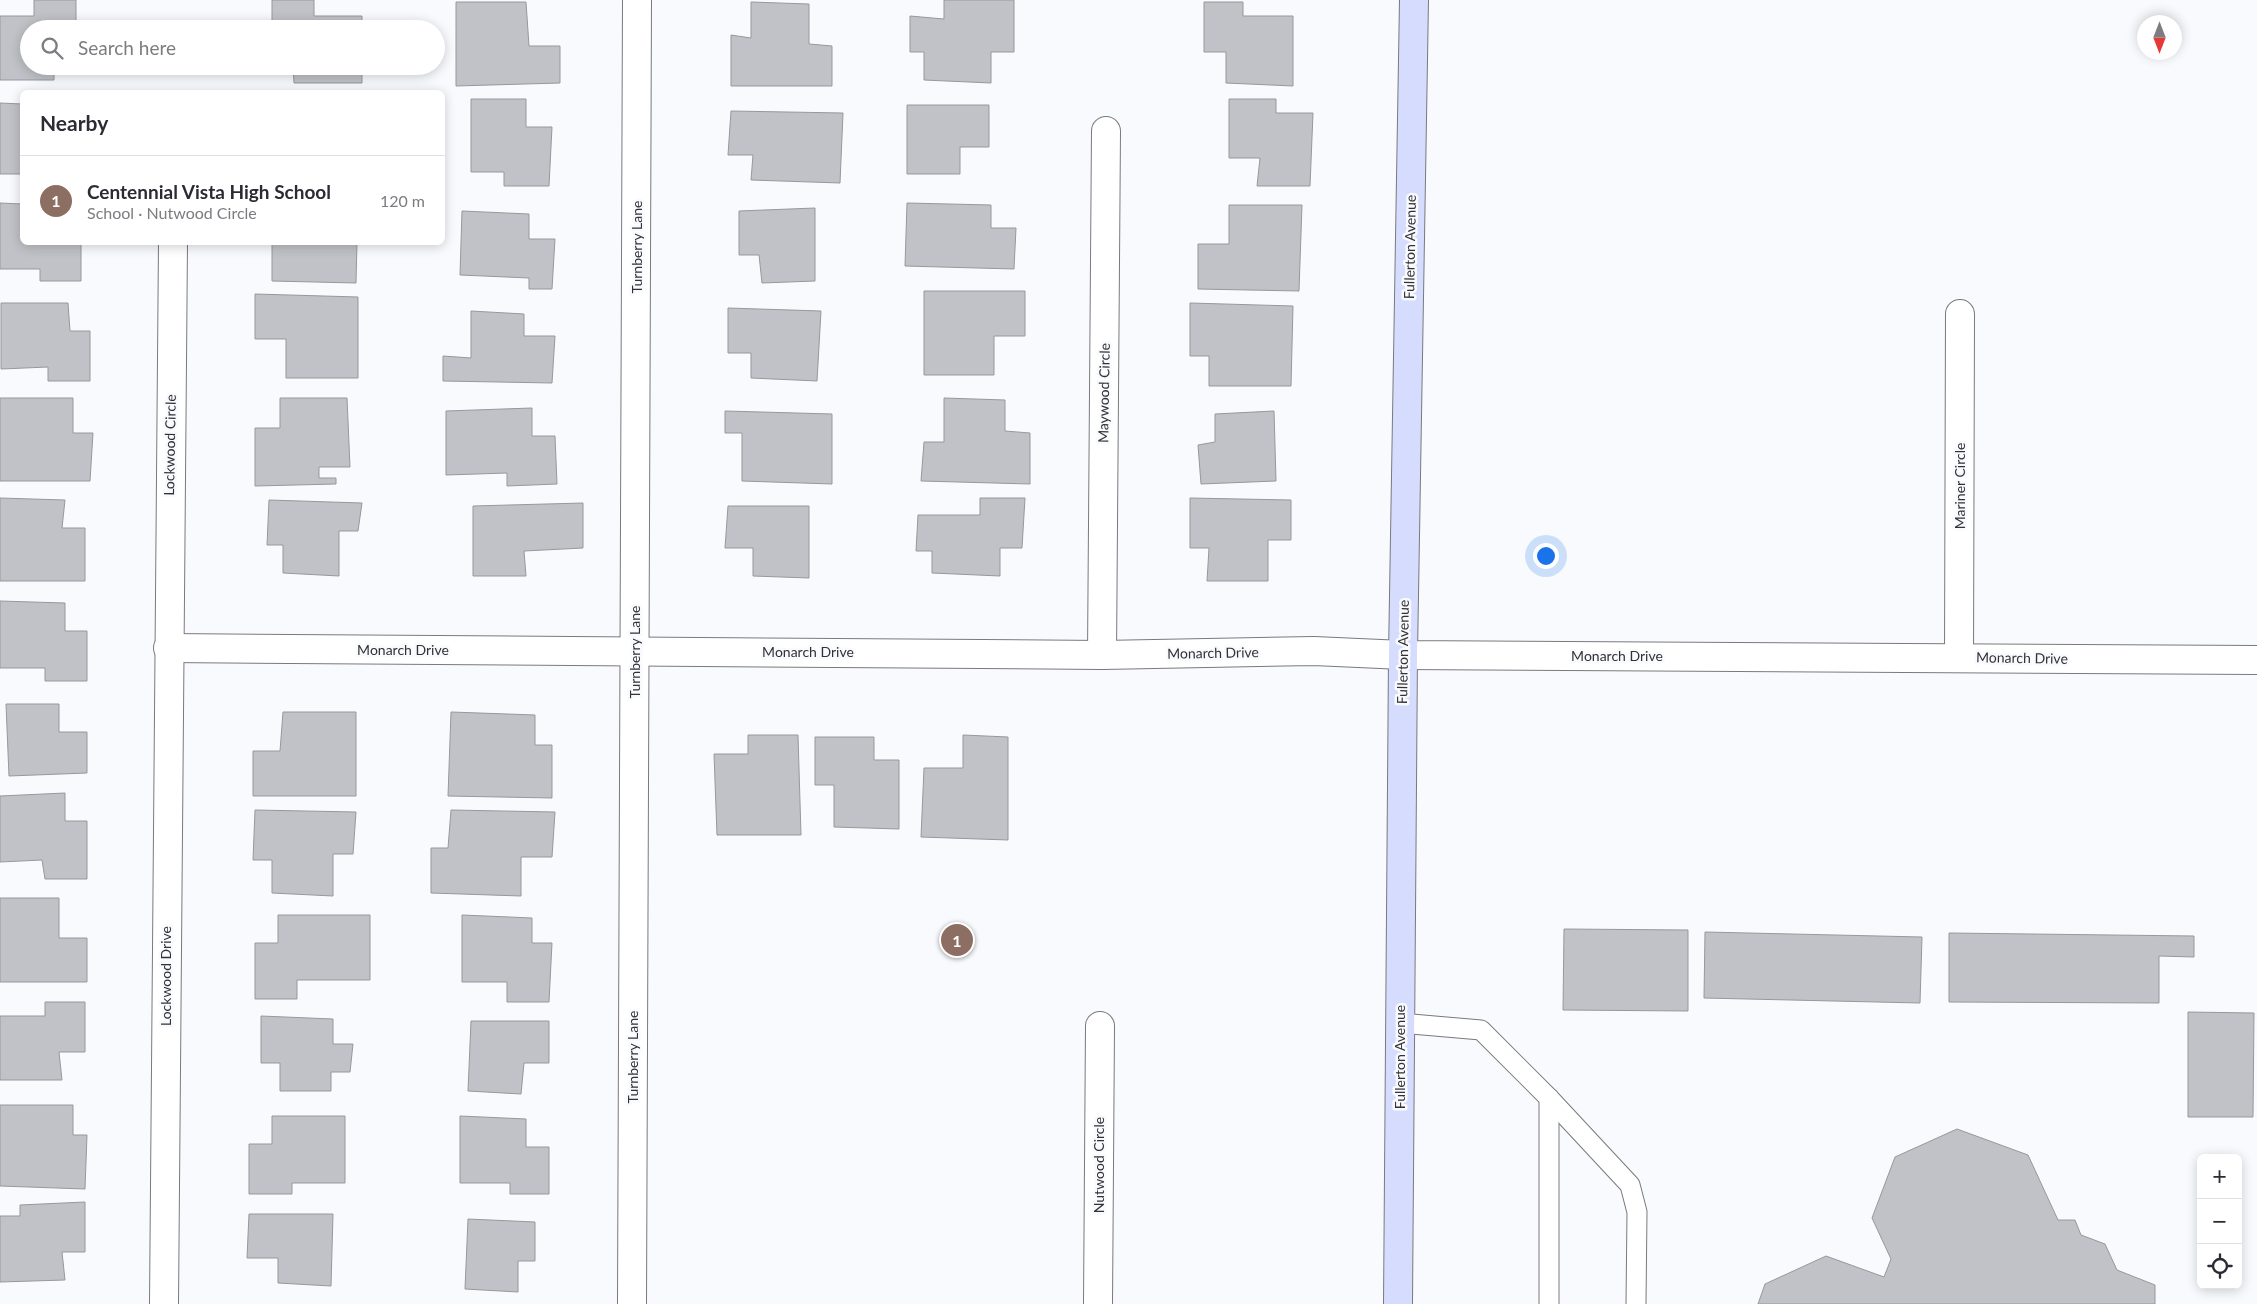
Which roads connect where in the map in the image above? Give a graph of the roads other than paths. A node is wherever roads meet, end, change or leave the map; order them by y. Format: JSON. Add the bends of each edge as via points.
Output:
{"nodes":[{"id":1,"x":637,"y":0,"type":"edge"},
{"id":2,"x":1414,"y":0,"type":"edge"},
{"id":3,"x":1106,"y":131,"type":"dead end"},
{"id":4,"x":173,"y":245,"type":"edge"},
{"id":5,"x":1960,"y":314,"type":"dead end"},
{"id":6,"x":168,"y":648,"type":"junction"},
{"id":7,"x":635,"y":651,"type":"junction"},
{"id":8,"x":1102,"y":655,"type":"junction"},
{"id":9,"x":1403,"y":655,"type":"junction"},
{"id":10,"x":1959,"y":657,"type":"junction"},
{"id":11,"x":2257,"y":660,"type":"edge"},
{"id":12,"x":1400,"y":1023,"type":"junction"},
{"id":13,"x":1100,"y":1026,"type":"dead end"},
{"id":14,"x":1549,"y":1098,"type":"junction"},
{"id":15,"x":164,"y":1304,"type":"edge"},
{"id":16,"x":632,"y":1304,"type":"edge"},
{"id":17,"x":1098,"y":1304,"type":"edge"},
{"id":18,"x":1398,"y":1304,"type":"edge"},
{"id":19,"x":1549,"y":1304,"type":"edge"},
{"id":20,"x":1636,"y":1304,"type":"edge"}],
"edges":[{"from":1,"to":7,"type":"street","name":"Turnberry Lane"},
{"from":2,"to":9,"type":"main road","name":"Fullerton Avenue"},
{"from":3,"to":8,"type":"street","name":"Maywood Circle"},
{"from":4,"to":6,"type":"street","name":"Lockwood Circle"},
{"from":5,"to":10,"type":"street","name":"Mariner Circle"},
{"from":6,"to":7,"type":"street","name":"Monarch Drive"},
{"from":6,"to":15,"type":"street","name":"Lockwood Drive"},
{"from":7,"to":8,"type":"street","name":"Monarch Drive"},
{"from":7,"to":16,"type":"street","name":"Turnberry Lane"},
{"from":8,"to":9,"type":"street","name":"Monarch Drive","via":[[1314,652]]},
{"from":9,"to":10,"type":"street","name":"Monarch Drive"},
{"from":9,"to":12,"type":"main road","name":"Fullerton Avenue"},
{"from":10,"to":11,"type":"street","name":"Monarch Drive"},
{"from":12,"to":14,"type":"lane","via":[[1481,1030]]},
{"from":12,"to":18,"type":"main road","name":"Fullerton Avenue"},
{"from":13,"to":17,"type":"street","name":"Nutwood Circle"},
{"from":14,"to":19,"type":"lane"},
{"from":14,"to":20,"type":"lane","via":[[1630,1185],[1637,1212]]}]}
